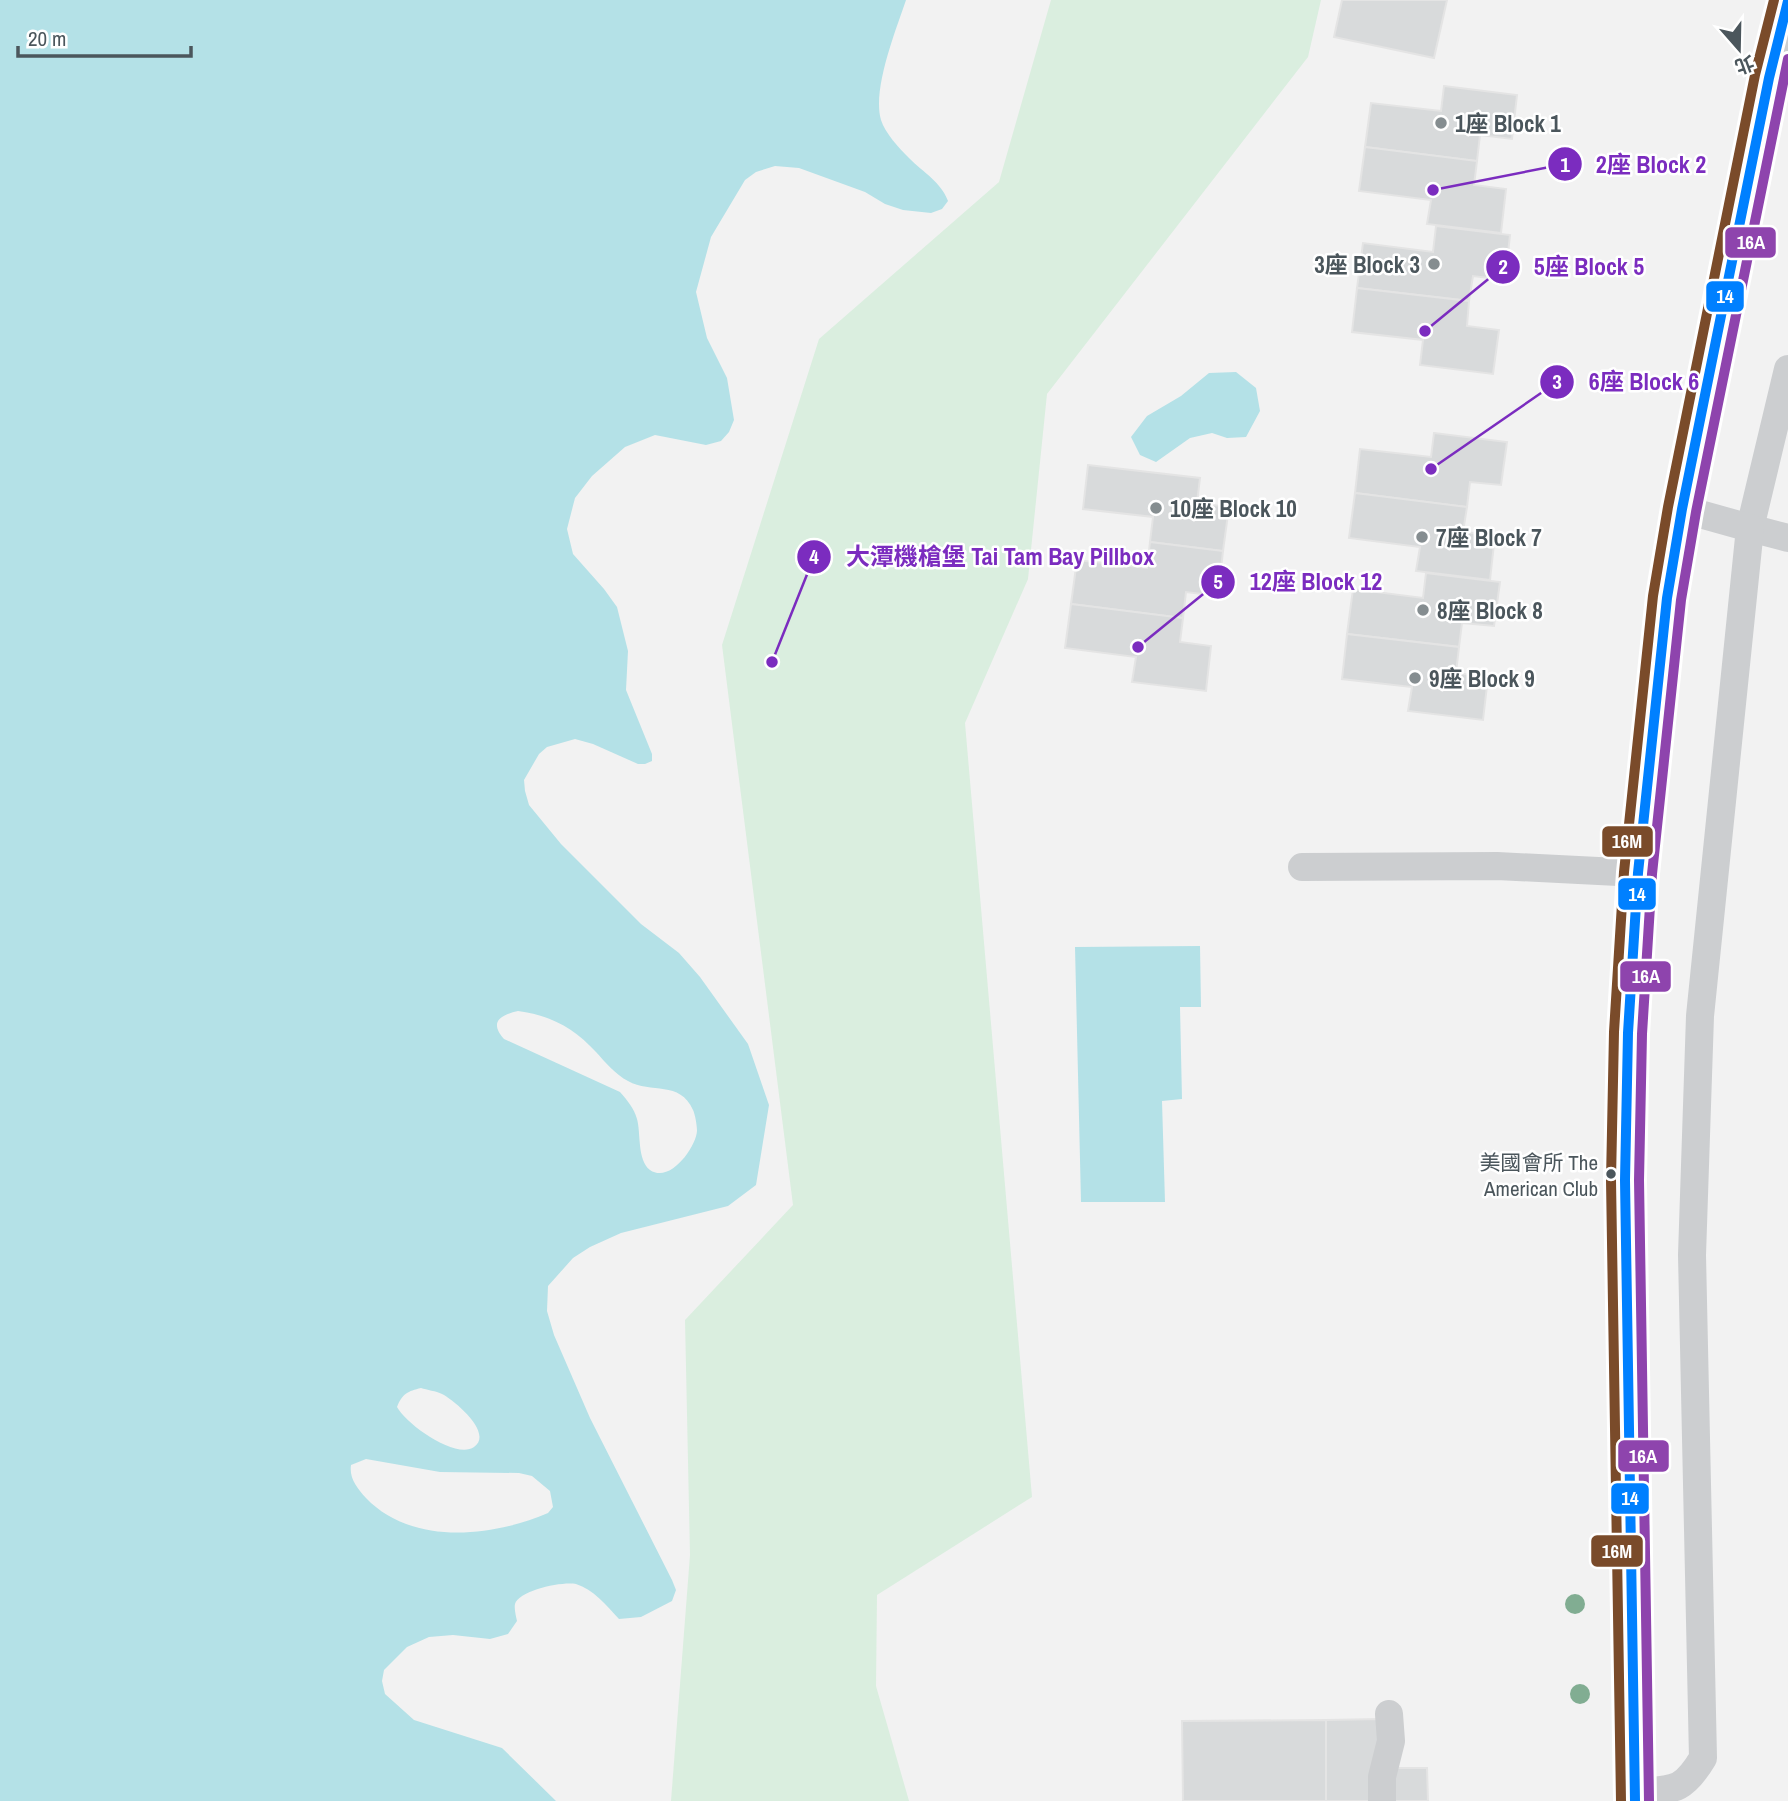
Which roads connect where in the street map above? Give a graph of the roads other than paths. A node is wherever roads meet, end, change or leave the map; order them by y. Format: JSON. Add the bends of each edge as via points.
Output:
{"nodes":[{"id":1,"x":1788,"y":1,"type":"edge"},
{"id":2,"x":1788,"y":369,"type":"edge"},
{"id":3,"x":1682,"y":509,"type":"junction"},
{"id":4,"x":1750,"y":528,"type":"junction"},
{"id":5,"x":1788,"y":538,"type":"edge"},
{"id":6,"x":1302,"y":867,"type":"dead end"},
{"id":7,"x":1638,"y":873,"type":"junction"},
{"id":8,"x":1390,"y":1728,"type":"dead end"},
{"id":9,"x":1635,"y":1796,"type":"edge"},
{"id":10,"x":1382,"y":1801,"type":"edge"}],
"edges":[{"from":1,"to":3,"type":"main road"},
{"from":2,"to":4,"type":"lane"},
{"from":3,"to":4,"type":"lane"},
{"from":3,"to":7,"type":"main road","via":[[1662,637]]},
{"from":4,"to":5,"type":"lane"},
{"from":4,"to":9,"type":"lane","via":[[1700,1029],[1692,1255],[1703,1758],[1693,1776],[1676,1789]]},
{"from":6,"to":7,"type":"lane","via":[[1497,866]]},
{"from":7,"to":9,"type":"main road","via":[[1625,1180]]},
{"from":8,"to":10,"type":"lane","via":[[1381,1777]]}]}
